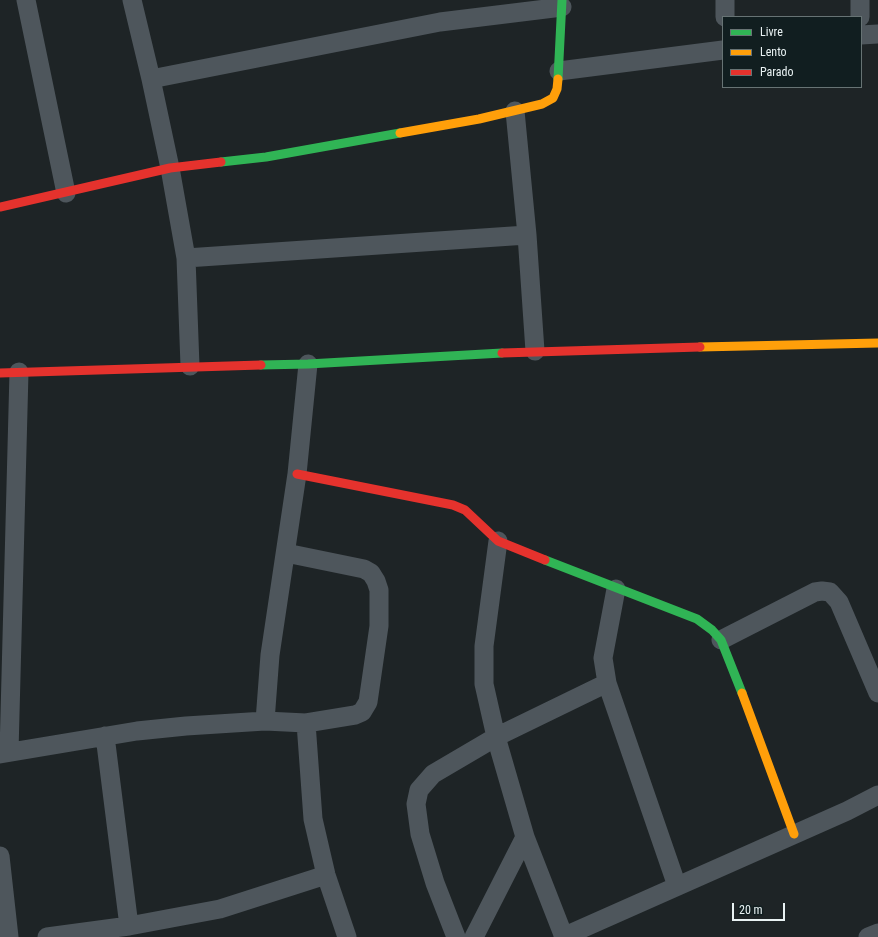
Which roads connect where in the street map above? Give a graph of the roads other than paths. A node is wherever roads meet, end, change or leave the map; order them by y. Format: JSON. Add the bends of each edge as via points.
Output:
{"nodes":[{"id":1,"x":26,"y":0,"type":"edge"},
{"id":2,"x":132,"y":0,"type":"edge"},
{"id":3,"x":725,"y":0,"type":"edge"},
{"id":4,"x":860,"y":0,"type":"edge"},
{"id":5,"x":562,"y":4,"type":"edge"},
{"id":6,"x":725,"y":16,"type":"edge"},
{"id":7,"x":860,"y":16,"type":"edge"},
{"id":8,"x":878,"y":34,"type":"edge"},
{"id":9,"x":862,"y":35,"type":"edge"},
{"id":10,"x":722,"y":50,"type":"edge"},
{"id":11,"x":559,"y":71,"type":"junction"},
{"id":12,"x":151,"y":79,"type":"junction"},
{"id":13,"x":515,"y":111,"type":"junction"},
{"id":14,"x":170,"y":168,"type":"junction"},
{"id":15,"x":66,"y":193,"type":"junction"},
{"id":16,"x":0,"y":207,"type":"edge"},
{"id":17,"x":527,"y":235,"type":"junction"},
{"id":18,"x":186,"y":258,"type":"junction"},
{"id":19,"x":878,"y":343,"type":"edge"},
{"id":20,"x":536,"y":351,"type":"junction"},
{"id":21,"x":308,"y":364,"type":"junction"},
{"id":22,"x":190,"y":366,"type":"junction"},
{"id":23,"x":19,"y":372,"type":"junction"},
{"id":24,"x":0,"y":373,"type":"edge"},
{"id":25,"x":297,"y":474,"type":"junction"},
{"id":26,"x":498,"y":541,"type":"junction"},
{"id":27,"x":286,"y":553,"type":"junction"},
{"id":28,"x":616,"y":589,"type":"junction"},
{"id":29,"x":721,"y":640,"type":"junction"},
{"id":30,"x":607,"y":683,"type":"junction"},
{"id":31,"x":878,"y":693,"type":"edge"},
{"id":32,"x":265,"y":721,"type":"junction"},
{"id":33,"x":306,"y":723,"type":"junction"},
{"id":34,"x":104,"y":736,"type":"junction"},
{"id":35,"x":496,"y":737,"type":"junction"},
{"id":36,"x":4,"y":753,"type":"edge"},
{"id":37,"x":878,"y":795,"type":"edge"},
{"id":38,"x":794,"y":834,"type":"junction"},
{"id":39,"x":525,"y":837,"type":"junction"},
{"id":40,"x":0,"y":856,"type":"edge"},
{"id":41,"x":326,"y":875,"type":"junction"},
{"id":42,"x":677,"y":886,"type":"junction"},
{"id":43,"x":129,"y":926,"type":"junction"},
{"id":44,"x":878,"y":933,"type":"edge"},
{"id":45,"x":9,"y":937,"type":"edge"},
{"id":46,"x":47,"y":937,"type":"edge"},
{"id":47,"x":347,"y":937,"type":"edge"},
{"id":48,"x":456,"y":937,"type":"edge"},
{"id":49,"x":474,"y":937,"type":"edge"},
{"id":50,"x":563,"y":937,"type":"edge"},
{"id":51,"x":868,"y":937,"type":"edge"}],
"edges":[{"from":1,"to":15,"type":"street"},
{"from":2,"to":12,"type":"street"},
{"from":3,"to":6,"type":"street"},
{"from":4,"to":7,"type":"street"},
{"from":5,"to":11,"type":"street"},
{"from":5,"to":12,"type":"street","via":[[440,22]]},
{"from":8,"to":9,"type":"street"},
{"from":10,"to":11,"type":"street"},
{"from":11,"to":13,"type":"street","via":[[556,95],[553,98],[542,104]]},
{"from":12,"to":14,"type":"street"},
{"from":13,"to":14,"type":"street","via":[[266,157]]},
{"from":13,"to":17,"type":"street"},
{"from":14,"to":15,"type":"street"},
{"from":14,"to":18,"type":"street"},
{"from":15,"to":16,"type":"street"},
{"from":17,"to":18,"type":"street"},
{"from":17,"to":20,"type":"street"},
{"from":18,"to":22,"type":"street"},
{"from":19,"to":20,"type":"street"},
{"from":20,"to":21,"type":"street"},
{"from":21,"to":22,"type":"street"},
{"from":21,"to":25,"type":"street"},
{"from":22,"to":23,"type":"street"},
{"from":23,"to":24,"type":"street"},
{"from":23,"to":36,"type":"street"},
{"from":25,"to":26,"type":"street","via":[[453,505],[465,510]]},
{"from":25,"to":27,"type":"street"},
{"from":26,"to":28,"type":"street"},
{"from":26,"to":35,"type":"street","via":[[484,646],[484,684]]},
{"from":27,"to":32,"type":"street","via":[[270,655]]},
{"from":27,"to":33,"type":"street","via":[[364,568],[371,573],[379,590],[379,626],[366,707],[355,715]]},
{"from":28,"to":29,"type":"street","via":[[697,619]]},
{"from":28,"to":30,"type":"street","via":[[603,658]]},
{"from":29,"to":31,"type":"street","via":[[815,592],[830,592],[839,602]]},
{"from":29,"to":38,"type":"street"},
{"from":30,"to":35,"type":"street"},
{"from":30,"to":42,"type":"street"},
{"from":32,"to":33,"type":"street"},
{"from":32,"to":34,"type":"street","via":[[186,726]]},
{"from":33,"to":41,"type":"street","via":[[313,819]]},
{"from":34,"to":36,"type":"street"},
{"from":34,"to":43,"type":"street"},
{"from":35,"to":39,"type":"street"},
{"from":35,"to":48,"type":"street","via":[[433,774],[419,790],[417,797],[420,834],[435,883]]},
{"from":37,"to":38,"type":"street"},
{"from":38,"to":42,"type":"street"},
{"from":39,"to":49,"type":"street"},
{"from":39,"to":50,"type":"street"},
{"from":40,"to":45,"type":"street"},
{"from":41,"to":43,"type":"street","via":[[220,909]]},
{"from":41,"to":47,"type":"street"},
{"from":42,"to":50,"type":"street"},
{"from":43,"to":46,"type":"street"},
{"from":44,"to":51,"type":"street"}]}
